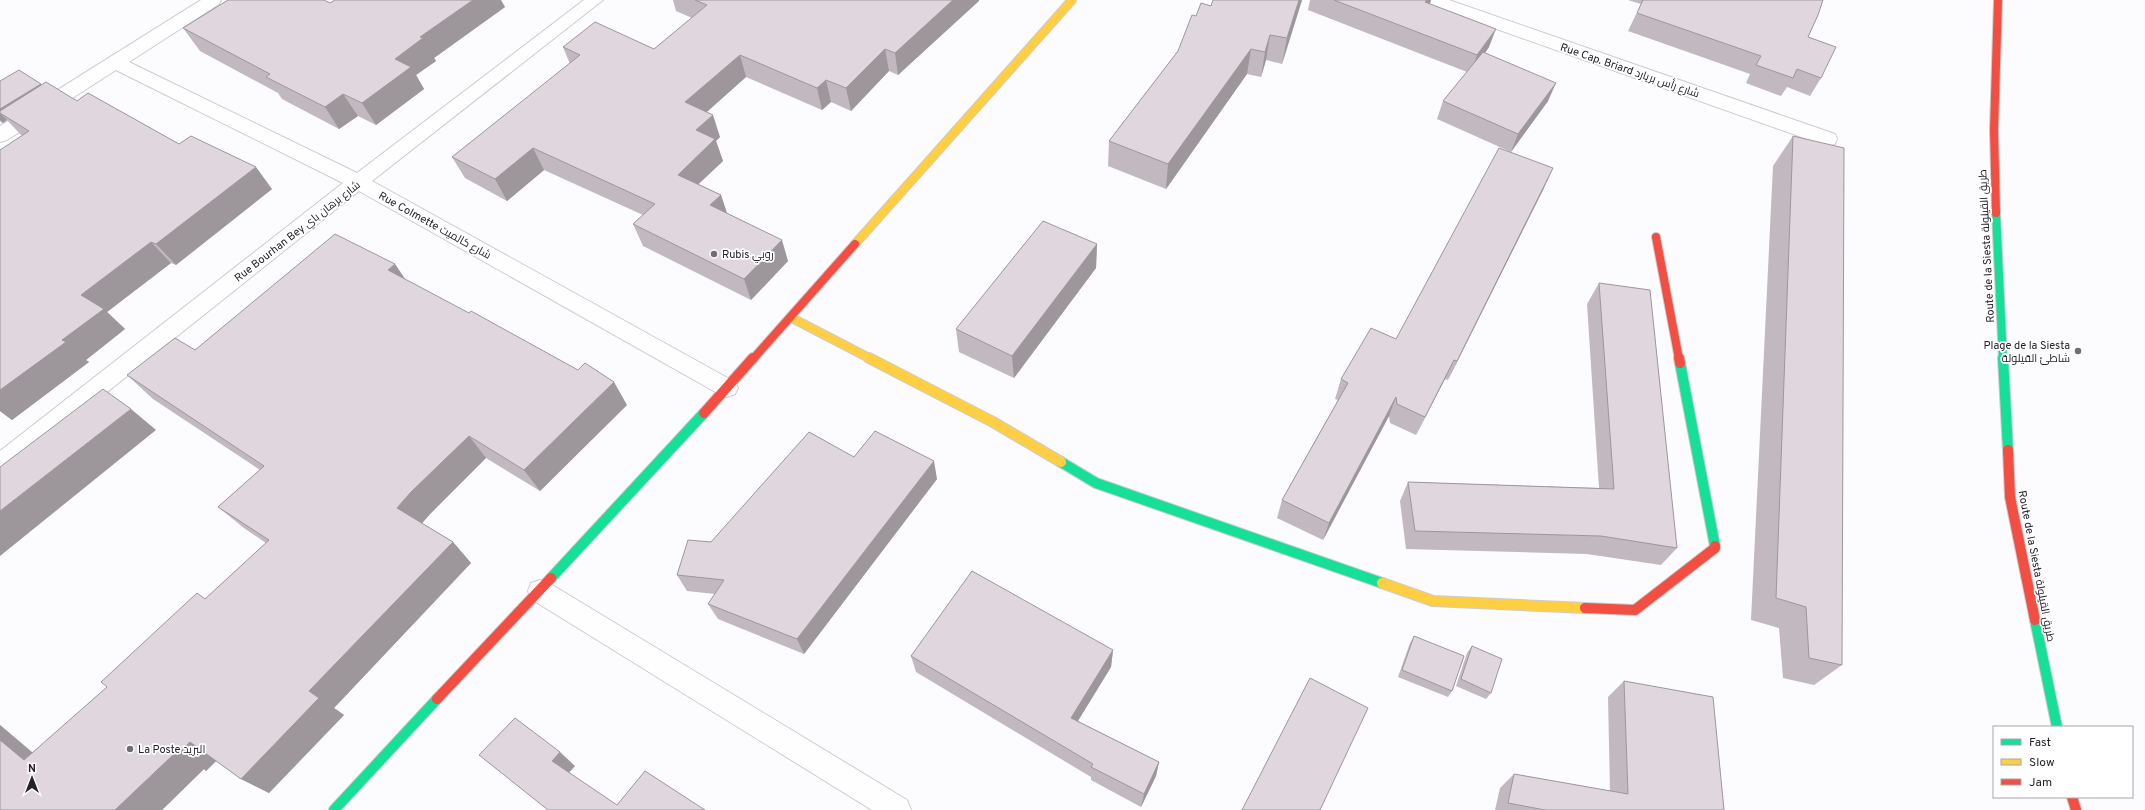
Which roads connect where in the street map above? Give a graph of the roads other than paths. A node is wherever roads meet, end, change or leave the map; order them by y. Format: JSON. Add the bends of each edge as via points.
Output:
{"nodes":[{"id":1,"x":213,"y":0,"type":"edge"},
{"id":2,"x":595,"y":0,"type":"edge"},
{"id":3,"x":1072,"y":0,"type":"edge"},
{"id":4,"x":1432,"y":0,"type":"edge"},
{"id":5,"x":1998,"y":0,"type":"edge"},
{"id":6,"x":117,"y":63,"type":"junction"},
{"id":7,"x":0,"y":135,"type":"edge"},
{"id":8,"x":1828,"y":139,"type":"dead end"},
{"id":9,"x":358,"y":182,"type":"junction"},
{"id":10,"x":1656,"y":237,"type":"dead end"},
{"id":11,"x":790,"y":317,"type":"junction"},
{"id":12,"x":726,"y":388,"type":"junction"},
{"id":13,"x":0,"y":464,"type":"edge"},
{"id":14,"x":540,"y":591,"type":"junction"},
{"id":15,"x":2057,"y":726,"type":"edge"},
{"id":16,"x":2072,"y":798,"type":"edge"},
{"id":17,"x":334,"y":810,"type":"edge"},
{"id":18,"x":897,"y":810,"type":"edge"},
{"id":19,"x":2076,"y":810,"type":"edge"}],
"edges":[{"from":1,"to":6,"type":"street"},
{"from":2,"to":9,"type":"street","name":"Rue Bourhan Bey شارع برهان باي"},
{"from":3,"to":11,"type":"main road"},
{"from":4,"to":8,"type":"street","name":"Rue Cap. Briard شارع رأس بريارد"},
{"from":5,"to":15,"type":"main road","name":"Route de la Siesta طريق القيلولة","via":[[1995,187],[2010,497]]},
{"from":6,"to":7,"type":"street"},
{"from":6,"to":9,"type":"street","name":"Rue Colmette شارع كالميت"},
{"from":9,"to":12,"type":"street","name":"Rue Colmette شارع كالميت"},
{"from":9,"to":13,"type":"street","name":"Rue Bourhan Bey شارع برهان باي"},
{"from":10,"to":11,"type":"main road","via":[[1715,548],[1635,610],[1433,601],[1096,483],[993,422]]},
{"from":11,"to":12,"type":"main road"},
{"from":12,"to":14,"type":"main road"},
{"from":14,"to":17,"type":"main road"},
{"from":14,"to":18,"type":"street"},
{"from":16,"to":19,"type":"main road"}]}
